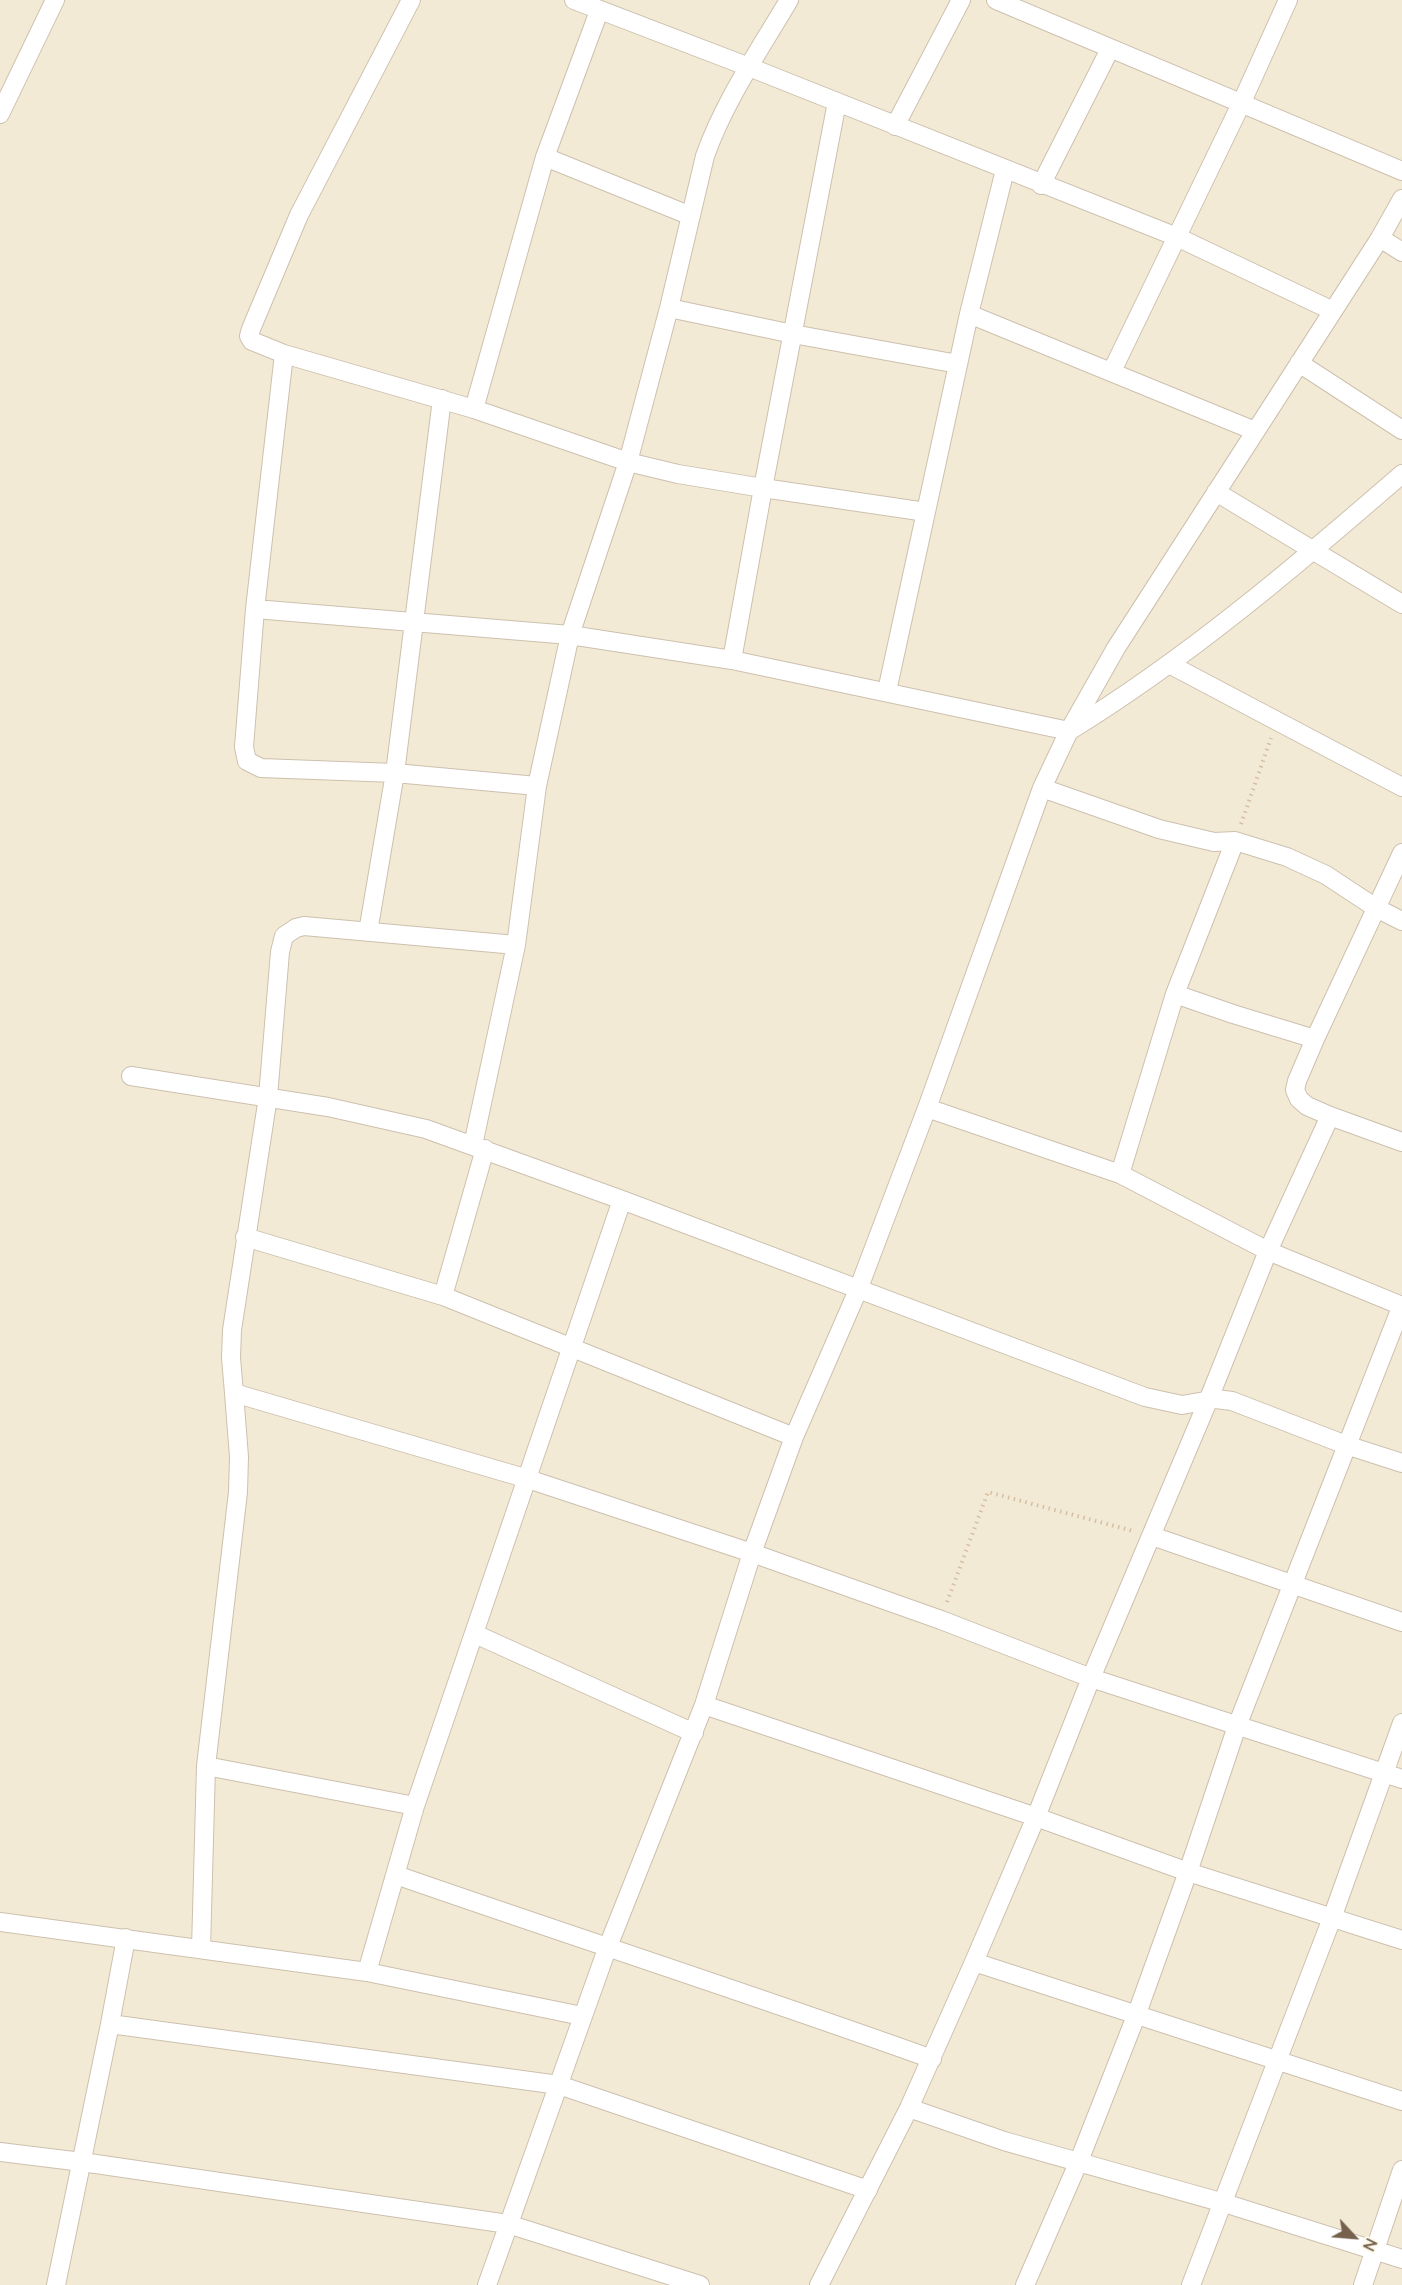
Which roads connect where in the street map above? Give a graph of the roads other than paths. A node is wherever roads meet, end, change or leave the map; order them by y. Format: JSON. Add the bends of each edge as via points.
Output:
{"nodes":[{"id":1,"x":55,"y":0,"type":"edge"},
{"id":2,"x":574,"y":0,"type":"edge"},
{"id":3,"x":789,"y":0,"type":"edge"},
{"id":4,"x":961,"y":0,"type":"edge"},
{"id":5,"x":996,"y":0,"type":"edge"},
{"id":6,"x":1288,"y":0,"type":"edge"},
{"id":7,"x":405,"y":2,"type":"edge"},
{"id":8,"x":599,"y":11,"type":"junction"},
{"id":9,"x":1110,"y":49,"type":"junction"},
{"id":10,"x":749,"y":67,"type":"junction"},
{"id":11,"x":837,"y":102,"type":"junction"},
{"id":12,"x":1241,"y":104,"type":"junction"},
{"id":13,"x":0,"y":114,"type":"edge"},
{"id":14,"x":895,"y":126,"type":"junction"},
{"id":15,"x":545,"y":157,"type":"junction"},
{"id":16,"x":1005,"y":170,"type":"junction"},
{"id":17,"x":1402,"y":171,"type":"edge"},
{"id":18,"x":1041,"y":184,"type":"junction"},
{"id":19,"x":1402,"y":199,"type":"edge"},
{"id":20,"x":691,"y":216,"type":"junction"},
{"id":21,"x":1177,"y":237,"type":"junction"},
{"id":22,"x":1380,"y":238,"type":"junction"},
{"id":23,"x":1402,"y":252,"type":"edge"},
{"id":24,"x":669,"y":308,"type":"junction"},
{"id":25,"x":1333,"y":311,"type":"junction"},
{"id":26,"x":969,"y":314,"type":"junction"},
{"id":27,"x":793,"y":334,"type":"junction"},
{"id":28,"x":284,"y":354,"type":"junction"},
{"id":29,"x":1299,"y":363,"type":"junction"},
{"id":30,"x":958,"y":364,"type":"junction"},
{"id":31,"x":1112,"y":371,"type":"junction"},
{"id":32,"x":442,"y":399,"type":"junction"},
{"id":33,"x":474,"y":409,"type":"junction"},
{"id":34,"x":1402,"y":430,"type":"edge"},
{"id":35,"x":1255,"y":431,"type":"junction"},
{"id":36,"x":628,"y":462,"type":"junction"},
{"id":37,"x":1402,"y":474,"type":"edge"},
{"id":38,"x":763,"y":488,"type":"junction"},
{"id":39,"x":1216,"y":492,"type":"junction"},
{"id":40,"x":926,"y":512,"type":"junction"},
{"id":41,"x":1314,"y":551,"type":"junction"},
{"id":42,"x":1402,"y":604,"type":"edge"},
{"id":43,"x":255,"y":609,"type":"junction"},
{"id":44,"x":413,"y":623,"type":"junction"},
{"id":45,"x":570,"y":635,"type":"junction"},
{"id":46,"x":732,"y":660,"type":"junction"},
{"id":47,"x":1169,"y":664,"type":"junction"},
{"id":48,"x":887,"y":691,"type":"junction"},
{"id":49,"x":1069,"y":731,"type":"junction"},
{"id":50,"x":395,"y":773,"type":"junction"},
{"id":51,"x":537,"y":786,"type":"junction"},
{"id":52,"x":1402,"y":787,"type":"edge"},
{"id":53,"x":1042,"y":788,"type":"junction"},
{"id":54,"x":1235,"y":841,"type":"junction"},
{"id":55,"x":1402,"y":853,"type":"edge"},
{"id":56,"x":1376,"y":908,"type":"junction"},
{"id":57,"x":1402,"y":921,"type":"edge"},
{"id":58,"x":368,"y":932,"type":"junction"},
{"id":59,"x":516,"y":945,"type":"junction"},
{"id":60,"x":1175,"y":994,"type":"junction"},
{"id":61,"x":1316,"y":1039,"type":"junction"},
{"id":62,"x":131,"y":1076,"type":"dead end"},
{"id":63,"x":268,"y":1097,"type":"junction"},
{"id":64,"x":927,"y":1108,"type":"junction"},
{"id":65,"x":1330,"y":1116,"type":"junction"},
{"id":66,"x":1402,"y":1142,"type":"edge"},
{"id":67,"x":479,"y":1147,"type":"junction"},
{"id":68,"x":1120,"y":1174,"type":"junction"},
{"id":69,"x":622,"y":1200,"type":"junction"},
{"id":70,"x":245,"y":1237,"type":"junction"},
{"id":71,"x":1268,"y":1251,"type":"junction"},
{"id":72,"x":858,"y":1290,"type":"junction"},
{"id":73,"x":443,"y":1296,"type":"junction"},
{"id":74,"x":1402,"y":1306,"type":"edge"},
{"id":75,"x":571,"y":1347,"type":"junction"},
{"id":76,"x":234,"y":1393,"type":"junction"},
{"id":77,"x":1208,"y":1401,"type":"junction"},
{"id":78,"x":794,"y":1437,"type":"junction"},
{"id":79,"x":1346,"y":1445,"type":"junction"},
{"id":80,"x":1402,"y":1463,"type":"edge"},
{"id":81,"x":528,"y":1479,"type":"junction"},
{"id":82,"x":1152,"y":1536,"type":"junction"},
{"id":83,"x":752,"y":1553,"type":"junction"},
{"id":84,"x":1294,"y":1584,"type":"junction"},
{"id":85,"x":1402,"y":1622,"type":"edge"},
{"id":86,"x":475,"y":1635,"type":"junction"},
{"id":87,"x":1090,"y":1678,"type":"junction"},
{"id":88,"x":704,"y":1705,"type":"junction"},
{"id":89,"x":1402,"y":1723,"type":"edge"},
{"id":90,"x":1237,"y":1726,"type":"junction"},
{"id":91,"x":694,"y":1733,"type":"junction"},
{"id":92,"x":206,"y":1766,"type":"junction"},
{"id":93,"x":1383,"y":1772,"type":"junction"},
{"id":94,"x":1402,"y":1779,"type":"edge"},
{"id":95,"x":415,"y":1806,"type":"junction"},
{"id":96,"x":1036,"y":1817,"type":"junction"},
{"id":97,"x":1188,"y":1872,"type":"junction"},
{"id":98,"x":396,"y":1875,"type":"junction"},
{"id":99,"x":1332,"y":1918,"type":"junction"},
{"id":100,"x":0,"y":1922,"type":"edge"},
{"id":101,"x":126,"y":1938,"type":"junction"},
{"id":102,"x":1402,"y":1940,"type":"edge"},
{"id":103,"x":201,"y":1949,"type":"junction"},
{"id":104,"x":607,"y":1949,"type":"junction"},
{"id":105,"x":974,"y":1962,"type":"junction"},
{"id":106,"x":367,"y":1972,"type":"junction"},
{"id":107,"x":582,"y":2016,"type":"junction"},
{"id":108,"x":1136,"y":2016,"type":"junction"},
{"id":109,"x":110,"y":2024,"type":"junction"},
{"id":110,"x":932,"y":2059,"type":"junction"},
{"id":111,"x":1278,"y":2062,"type":"junction"},
{"id":112,"x":558,"y":2085,"type":"junction"},
{"id":113,"x":1402,"y":2101,"type":"edge"},
{"id":114,"x":909,"y":2108,"type":"junction"},
{"id":115,"x":0,"y":2152,"type":"edge"},
{"id":116,"x":1079,"y":2161,"type":"junction"},
{"id":117,"x":81,"y":2162,"type":"junction"},
{"id":118,"x":1402,"y":2170,"type":"edge"},
{"id":119,"x":868,"y":2190,"type":"junction"},
{"id":120,"x":1224,"y":2204,"type":"junction"},
{"id":121,"x":508,"y":2224,"type":"junction"},
{"id":122,"x":1375,"y":2250,"type":"junction"},
{"id":123,"x":1402,"y":2259,"type":"edge"},
{"id":124,"x":1032,"y":2283,"type":"edge"},
{"id":125,"x":56,"y":2285,"type":"edge"},
{"id":126,"x":487,"y":2285,"type":"edge"},
{"id":127,"x":700,"y":2285,"type":"edge"},
{"id":128,"x":819,"y":2285,"type":"edge"},
{"id":129,"x":1191,"y":2285,"type":"edge"},
{"id":130,"x":1363,"y":2285,"type":"edge"}],
"edges":[{"from":1,"to":13,"type":"street"},
{"from":2,"to":8,"type":"street"},
{"from":3,"to":10,"type":"street"},
{"from":4,"to":14,"type":"street"},
{"from":5,"to":9,"type":"street"},
{"from":6,"to":12,"type":"street"},
{"from":7,"to":28,"type":"street","via":[[299,215],[250,329],[252,341]]},
{"from":8,"to":10,"type":"street"},
{"from":8,"to":15,"type":"street"},
{"from":9,"to":12,"type":"street"},
{"from":9,"to":18,"type":"street"},
{"from":10,"to":11,"type":"street"},
{"from":10,"to":20,"type":"street","via":[[713,134]]},
{"from":11,"to":14,"type":"street"},
{"from":11,"to":27,"type":"street"},
{"from":12,"to":17,"type":"street"},
{"from":12,"to":21,"type":"street"},
{"from":14,"to":16,"type":"street"},
{"from":15,"to":20,"type":"street"},
{"from":15,"to":33,"type":"street"},
{"from":16,"to":18,"type":"street"},
{"from":16,"to":26,"type":"street"},
{"from":18,"to":21,"type":"street"},
{"from":19,"to":22,"type":"street"},
{"from":20,"to":24,"type":"street"},
{"from":21,"to":25,"type":"street"},
{"from":21,"to":31,"type":"street"},
{"from":22,"to":23,"type":"street"},
{"from":22,"to":25,"type":"street"},
{"from":24,"to":27,"type":"street"},
{"from":24,"to":36,"type":"street"},
{"from":25,"to":29,"type":"street"},
{"from":26,"to":30,"type":"street"},
{"from":26,"to":31,"type":"street"},
{"from":27,"to":30,"type":"street"},
{"from":27,"to":38,"type":"street"},
{"from":28,"to":32,"type":"street"},
{"from":28,"to":43,"type":"street"},
{"from":29,"to":34,"type":"street"},
{"from":29,"to":35,"type":"street"},
{"from":30,"to":40,"type":"street"},
{"from":31,"to":35,"type":"street"},
{"from":32,"to":33,"type":"street"},
{"from":32,"to":44,"type":"street"},
{"from":33,"to":36,"type":"street"},
{"from":35,"to":39,"type":"street"},
{"from":36,"to":38,"type":"street"},
{"from":36,"to":45,"type":"street"},
{"from":37,"to":41,"type":"street"},
{"from":38,"to":40,"type":"street"},
{"from":38,"to":46,"type":"street"},
{"from":39,"to":41,"type":"street"},
{"from":39,"to":49,"type":"street","via":[[1116,648]]},
{"from":40,"to":48,"type":"street"},
{"from":41,"to":42,"type":"street"},
{"from":41,"to":47,"type":"street"},
{"from":43,"to":44,"type":"street"},
{"from":43,"to":50,"type":"street","via":[[244,747],[247,761],[261,768]]},
{"from":44,"to":45,"type":"street"},
{"from":44,"to":50,"type":"street"},
{"from":45,"to":46,"type":"street"},
{"from":45,"to":51,"type":"street"},
{"from":46,"to":48,"type":"street"},
{"from":47,"to":49,"type":"street"},
{"from":47,"to":52,"type":"street"},
{"from":48,"to":49,"type":"street"},
{"from":49,"to":53,"type":"street"},
{"from":50,"to":51,"type":"street"},
{"from":50,"to":58,"type":"street"},
{"from":51,"to":59,"type":"street"},
{"from":53,"to":54,"type":"street","via":[[1191,838]]},
{"from":53,"to":64,"type":"street"},
{"from":54,"to":56,"type":"street","via":[[1308,866]]},
{"from":54,"to":60,"type":"street"},
{"from":55,"to":56,"type":"street"},
{"from":56,"to":57,"type":"street"},
{"from":56,"to":61,"type":"street"},
{"from":58,"to":59,"type":"street"},
{"from":58,"to":63,"type":"street","via":[[304,926],[284,936]]},
{"from":59,"to":67,"type":"street"},
{"from":60,"to":61,"type":"street"},
{"from":60,"to":68,"type":"street"},
{"from":61,"to":65,"type":"street","via":[[1295,1090],[1307,1106]]},
{"from":62,"to":63,"type":"street"},
{"from":63,"to":67,"type":"street","via":[[374,1116]]},
{"from":63,"to":70,"type":"street"},
{"from":64,"to":68,"type":"street"},
{"from":64,"to":72,"type":"street"},
{"from":65,"to":66,"type":"street"},
{"from":65,"to":71,"type":"street"},
{"from":67,"to":69,"type":"street"},
{"from":67,"to":73,"type":"street"},
{"from":68,"to":71,"type":"street"},
{"from":69,"to":72,"type":"street"},
{"from":69,"to":75,"type":"street"},
{"from":70,"to":73,"type":"street"},
{"from":70,"to":76,"type":"street","via":[[232,1330]]},
{"from":71,"to":74,"type":"street"},
{"from":71,"to":77,"type":"street"},
{"from":72,"to":77,"type":"street","via":[[1145,1397],[1176,1405]]},
{"from":72,"to":78,"type":"street"},
{"from":73,"to":75,"type":"street"},
{"from":74,"to":79,"type":"street"},
{"from":75,"to":78,"type":"street"},
{"from":75,"to":81,"type":"street"},
{"from":76,"to":81,"type":"street"},
{"from":76,"to":92,"type":"street","via":[[238,1492]]},
{"from":77,"to":79,"type":"street","via":[[1232,1401]]},
{"from":77,"to":82,"type":"street"},
{"from":78,"to":83,"type":"street"},
{"from":79,"to":80,"type":"street"},
{"from":79,"to":84,"type":"street"},
{"from":81,"to":83,"type":"street"},
{"from":81,"to":86,"type":"street"},
{"from":82,"to":84,"type":"street"},
{"from":82,"to":87,"type":"street"},
{"from":83,"to":87,"type":"street"},
{"from":83,"to":88,"type":"street"},
{"from":84,"to":85,"type":"street"},
{"from":84,"to":90,"type":"street"},
{"from":86,"to":91,"type":"street"},
{"from":86,"to":95,"type":"street"},
{"from":87,"to":90,"type":"street"},
{"from":87,"to":96,"type":"street"},
{"from":88,"to":91,"type":"street"},
{"from":88,"to":96,"type":"street"},
{"from":89,"to":93,"type":"street"},
{"from":90,"to":93,"type":"street"},
{"from":90,"to":97,"type":"street"},
{"from":91,"to":104,"type":"street"},
{"from":92,"to":95,"type":"street"},
{"from":92,"to":103,"type":"street"},
{"from":93,"to":94,"type":"street"},
{"from":93,"to":99,"type":"street"},
{"from":95,"to":98,"type":"street"},
{"from":96,"to":97,"type":"street"},
{"from":96,"to":105,"type":"street"},
{"from":97,"to":99,"type":"street"},
{"from":97,"to":108,"type":"street"},
{"from":98,"to":104,"type":"street"},
{"from":98,"to":106,"type":"street"},
{"from":99,"to":102,"type":"street"},
{"from":99,"to":111,"type":"street"},
{"from":100,"to":101,"type":"street"},
{"from":101,"to":103,"type":"street"},
{"from":101,"to":109,"type":"street"},
{"from":103,"to":106,"type":"street"},
{"from":104,"to":107,"type":"street"},
{"from":104,"to":110,"type":"street"},
{"from":105,"to":108,"type":"street"},
{"from":105,"to":110,"type":"street"},
{"from":106,"to":107,"type":"street"},
{"from":107,"to":112,"type":"street"},
{"from":108,"to":111,"type":"street"},
{"from":108,"to":116,"type":"street"},
{"from":109,"to":112,"type":"street"},
{"from":109,"to":117,"type":"street"},
{"from":110,"to":114,"type":"street"},
{"from":111,"to":113,"type":"street"},
{"from":111,"to":120,"type":"street"},
{"from":112,"to":119,"type":"street"},
{"from":112,"to":121,"type":"street"},
{"from":114,"to":116,"type":"street","via":[[1004,2141]]},
{"from":114,"to":119,"type":"street"},
{"from":115,"to":117,"type":"street"},
{"from":116,"to":120,"type":"street"},
{"from":116,"to":124,"type":"street"},
{"from":117,"to":121,"type":"street"},
{"from":117,"to":125,"type":"street"},
{"from":118,"to":122,"type":"street"},
{"from":119,"to":128,"type":"street"},
{"from":120,"to":122,"type":"street"},
{"from":120,"to":129,"type":"street"},
{"from":121,"to":126,"type":"street"},
{"from":121,"to":127,"type":"street"},
{"from":122,"to":123,"type":"street"},
{"from":122,"to":130,"type":"street"}]}
